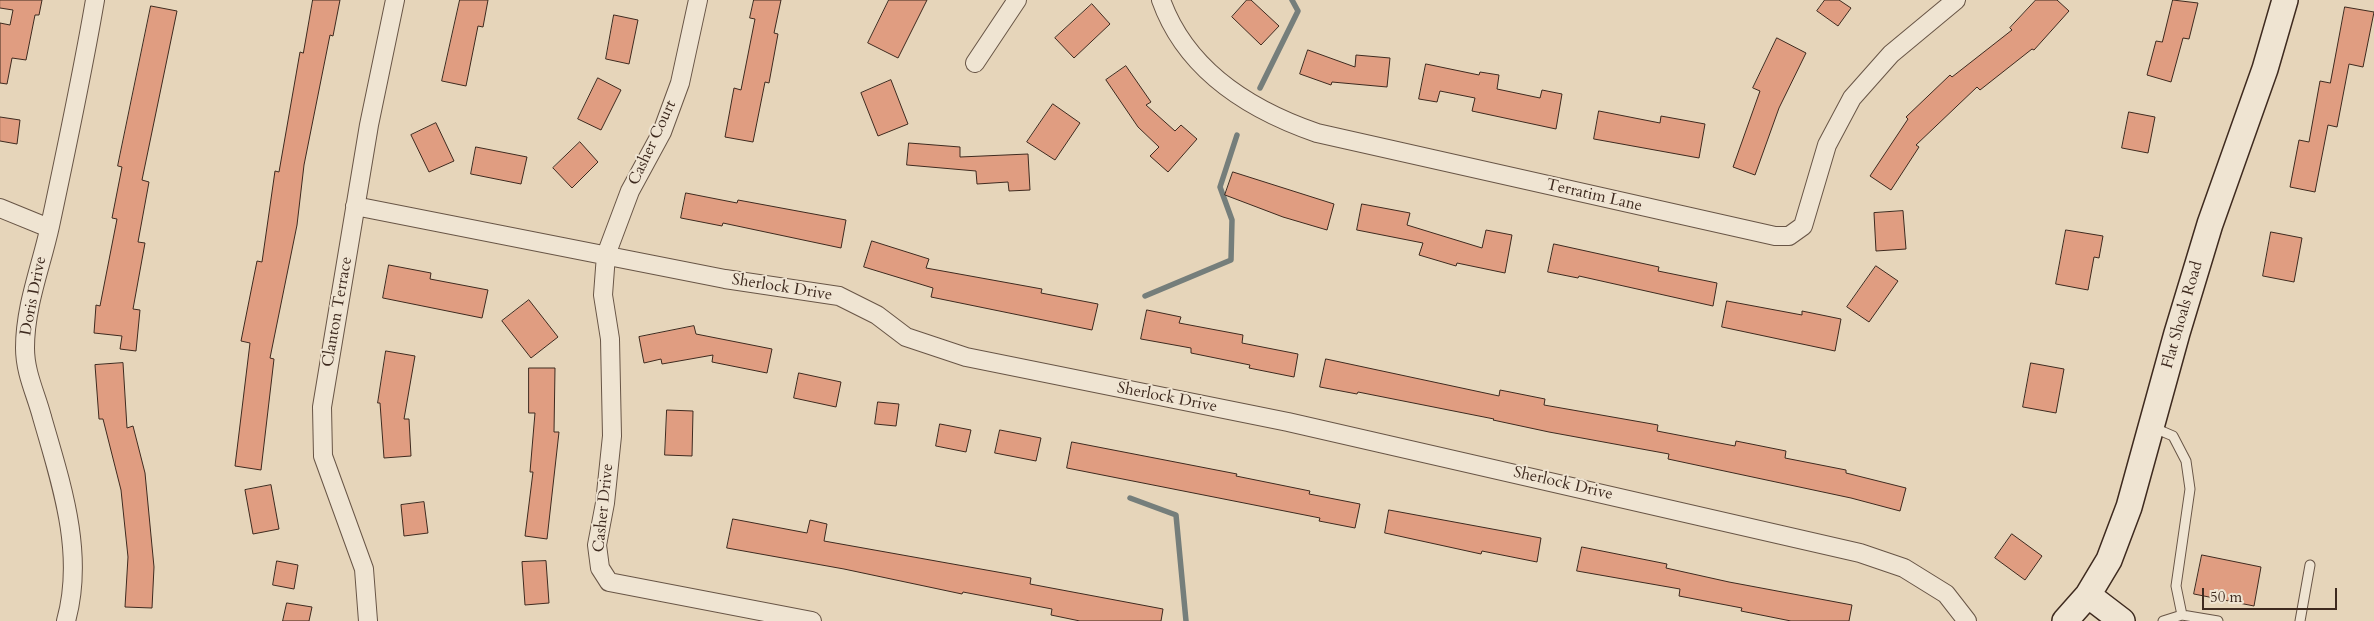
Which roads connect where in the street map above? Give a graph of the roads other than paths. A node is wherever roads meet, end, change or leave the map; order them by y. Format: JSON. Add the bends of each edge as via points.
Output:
{"nodes":[{"id":1,"x":95,"y":0,"type":"edge"},
{"id":2,"x":395,"y":0,"type":"edge"},
{"id":3,"x":698,"y":0,"type":"edge"},
{"id":4,"x":1017,"y":0,"type":"edge"},
{"id":5,"x":1160,"y":0,"type":"edge"},
{"id":6,"x":1956,"y":0,"type":"edge"},
{"id":7,"x":2285,"y":0,"type":"edge"},
{"id":8,"x":975,"y":63,"type":"dead end"},
{"id":9,"x":355,"y":206,"type":"junction"},
{"id":10,"x":0,"y":208,"type":"edge"},
{"id":11,"x":49,"y":228,"type":"junction"},
{"id":12,"x":606,"y":255,"type":"junction"},
{"id":13,"x":2162,"y":432,"type":"junction"},
{"id":14,"x":2310,"y":565,"type":"dead end"},
{"id":15,"x":2088,"y":596,"type":"junction"},
{"id":16,"x":2182,"y":615,"type":"junction"},
{"id":17,"x":66,"y":621,"type":"edge"},
{"id":18,"x":368,"y":621,"type":"edge"},
{"id":19,"x":812,"y":621,"type":"edge"},
{"id":20,"x":1967,"y":621,"type":"edge"},
{"id":21,"x":2065,"y":621,"type":"edge"},
{"id":22,"x":2122,"y":621,"type":"edge"},
{"id":23,"x":2163,"y":621,"type":"edge"},
{"id":24,"x":2218,"y":621,"type":"edge"},
{"id":25,"x":2300,"y":621,"type":"edge"}],
"edges":[{"from":1,"to":11,"type":"street","name":"Doris Drive"},
{"from":2,"to":9,"type":"street","name":"Clanton Terrace"},
{"from":3,"to":12,"type":"street","name":"Casher Court","via":[[677,92],[662,132],[630,191]]},
{"from":4,"to":8,"type":"street"},
{"from":5,"to":6,"type":"street","name":"Terratim Lane","via":[[1179,35],[1214,76],[1257,108],[1280,120],[1317,133],[1775,236],[1789,236],[1803,226],[1827,145],[1852,98],[1891,54]]},
{"from":7,"to":13,"type":"main road","name":"Flat Shoals Road","via":[[2177,333]]},
{"from":9,"to":12,"type":"street","name":"Sherlock Drive"},
{"from":9,"to":18,"type":"street","name":"Clanton Terrace","via":[[322,406],[323,456],[364,569]]},
{"from":10,"to":11,"type":"street"},
{"from":11,"to":17,"type":"street","name":"Doris Drive","via":[[31,296],[25,349],[28,376],[67,509],[72,589]]},
{"from":12,"to":19,"type":"street","name":"Casher Drive","via":[[603,295],[610,339],[612,436],[597,545],[600,568],[609,582]]},
{"from":12,"to":20,"type":"street","name":"Sherlock Drive","via":[[725,279],[839,296],[877,316],[906,337],[966,357],[1288,422],[1860,553],[1904,568],[1946,594]]},
{"from":13,"to":15,"type":"main road","name":"Flat Shoals Road","via":[[2109,560]]},
{"from":13,"to":16,"type":"lane","via":[[2186,461],[2190,489],[2176,586]]},
{"from":14,"to":25,"type":"lane"},
{"from":15,"to":21,"type":"main road","name":"Flat Shoals Road"},
{"from":15,"to":22,"type":"main road"},
{"from":16,"to":23,"type":"lane"},
{"from":16,"to":24,"type":"lane"}]}
